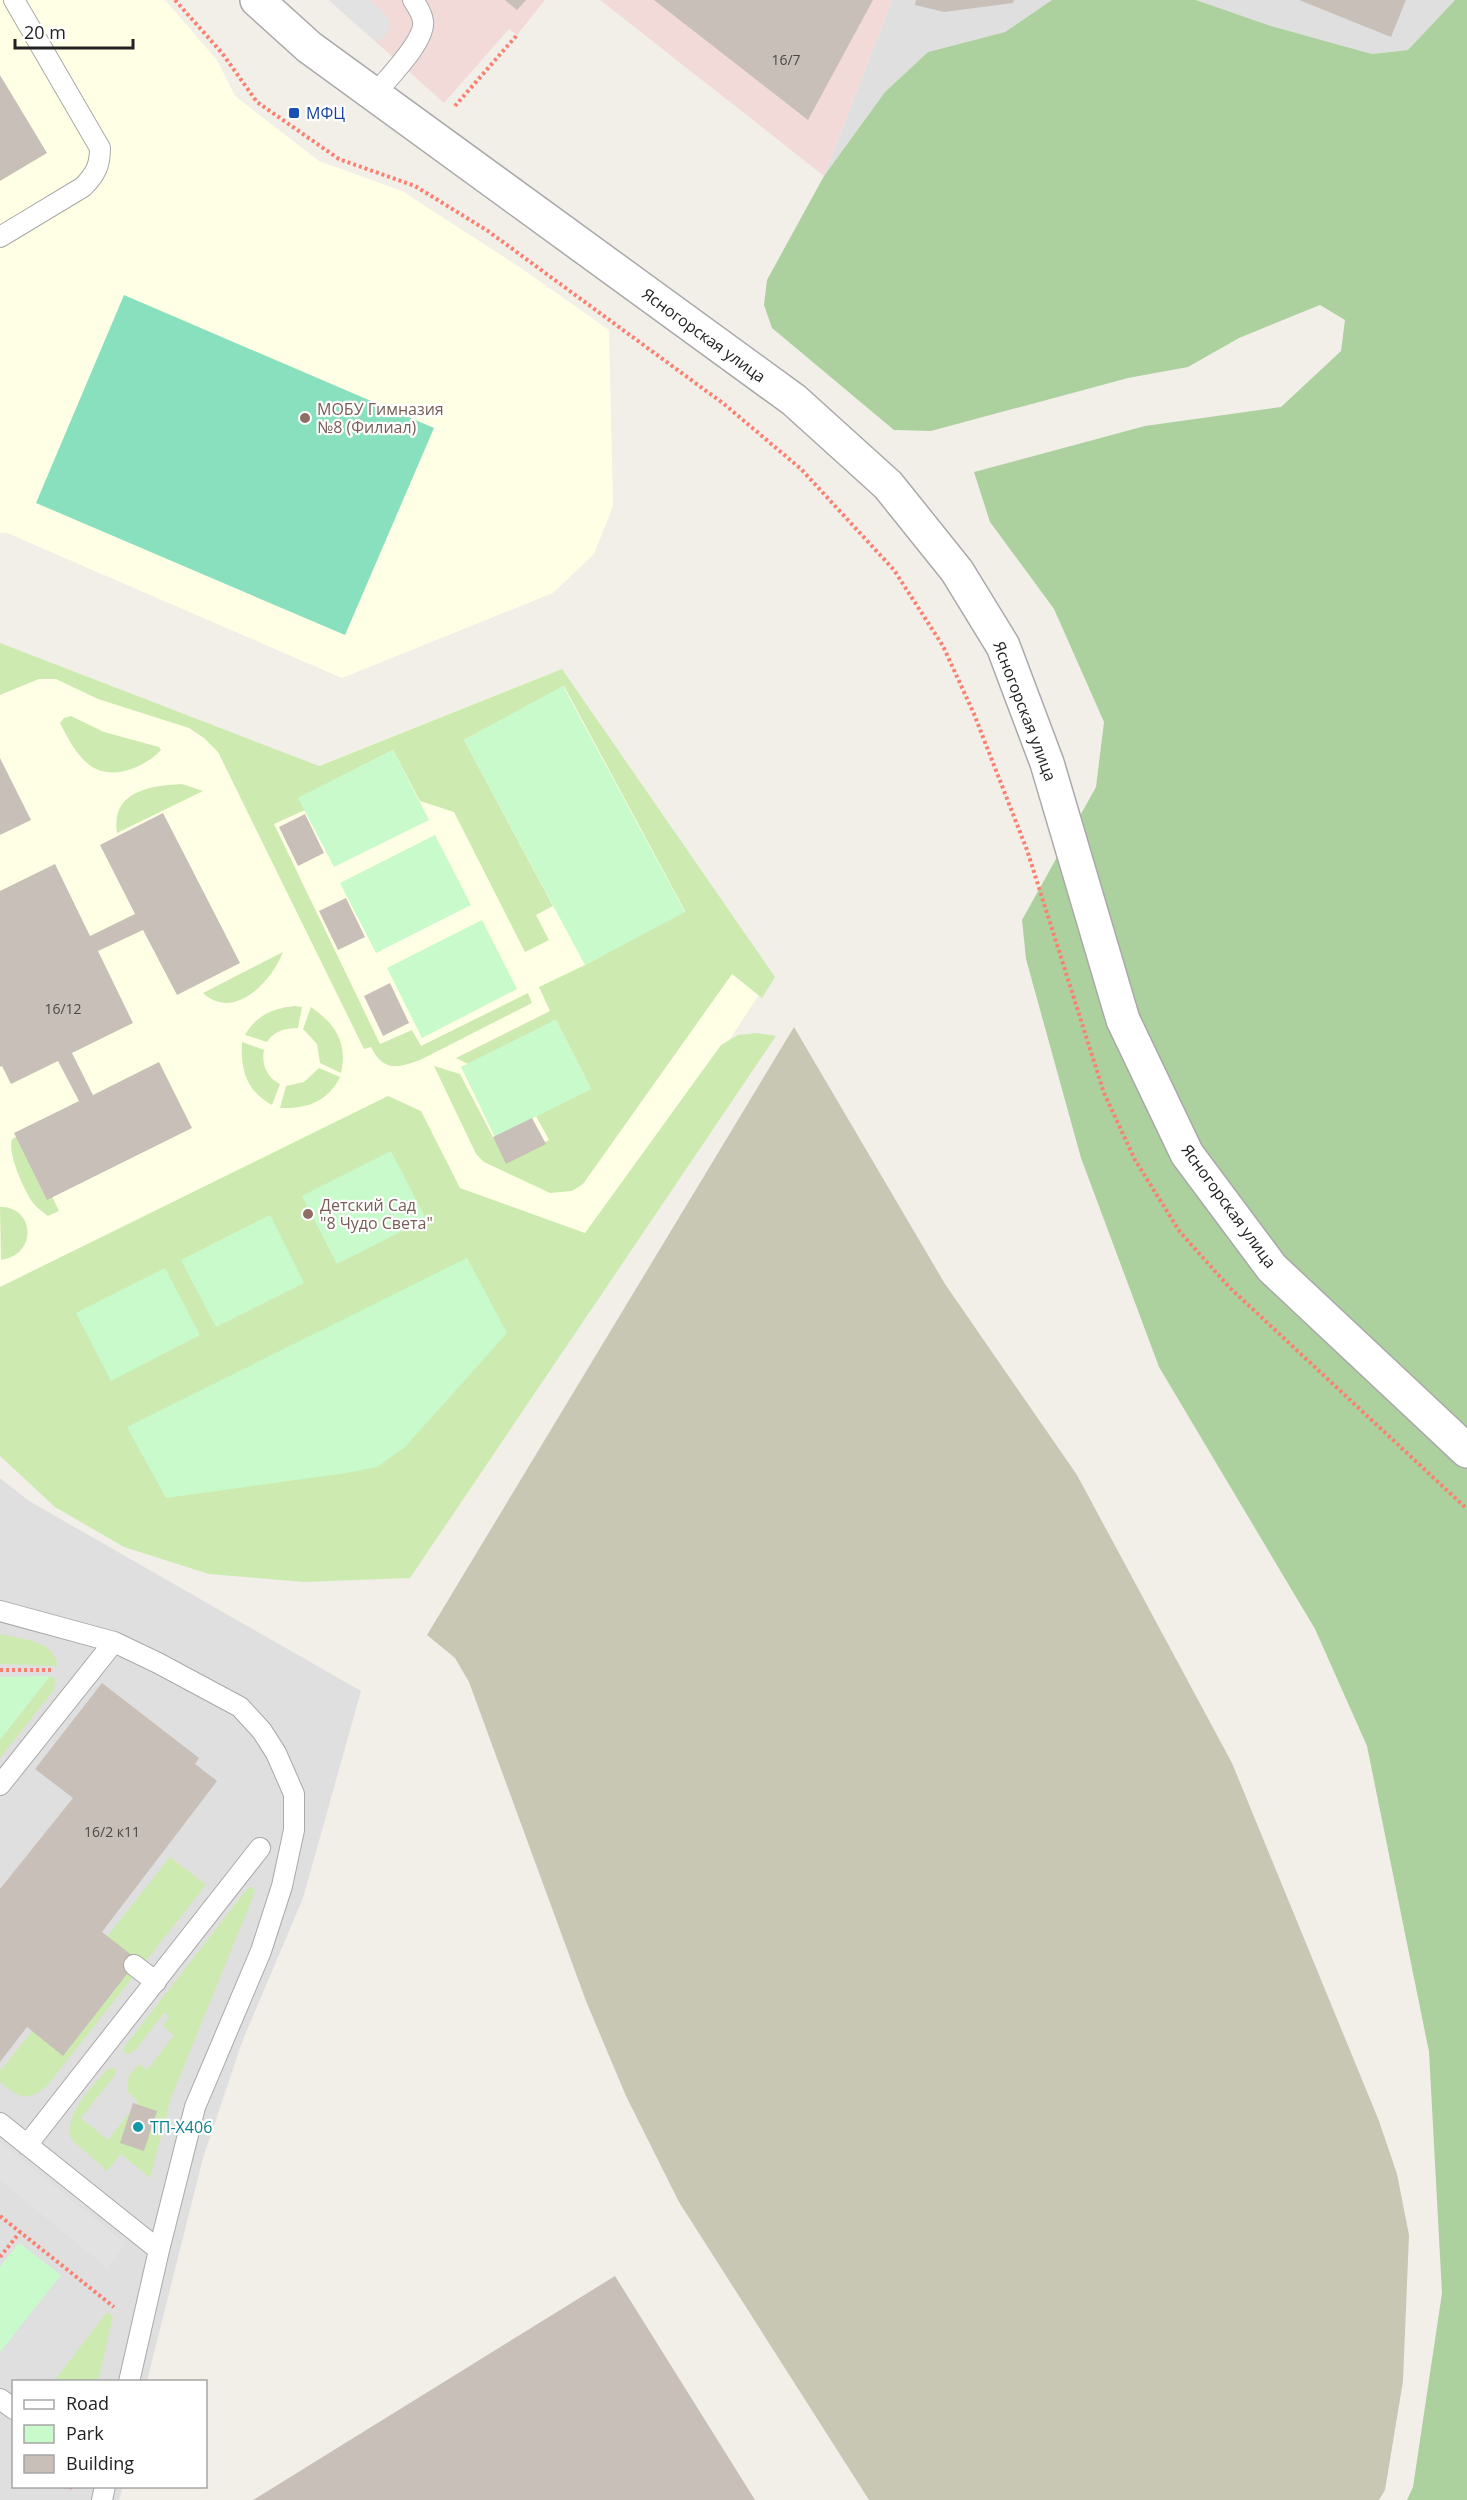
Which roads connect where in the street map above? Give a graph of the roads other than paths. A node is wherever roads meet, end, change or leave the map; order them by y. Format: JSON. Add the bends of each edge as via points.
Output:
{"nodes":[{"id":1,"x":14,"y":0,"type":"edge"},
{"id":2,"x":257,"y":0,"type":"edge"},
{"id":3,"x":413,"y":0,"type":"edge"},
{"id":4,"x":374,"y":95,"type":"junction"},
{"id":5,"x":0,"y":237,"type":"edge"},
{"id":6,"x":1467,"y":1451,"type":"edge"},
{"id":7,"x":0,"y":1611,"type":"edge"},
{"id":8,"x":114,"y":1642,"type":"junction"},
{"id":9,"x":0,"y":1785,"type":"edge"},
{"id":10,"x":260,"y":1848,"type":"dead end"},
{"id":11,"x":134,"y":1965,"type":"dead end"},
{"id":12,"x":156,"y":1982,"type":"junction"},
{"id":13,"x":0,"y":2123,"type":"edge"},
{"id":14,"x":27,"y":2145,"type":"junction"},
{"id":15,"x":159,"y":2250,"type":"junction"},
{"id":16,"x":129,"y":2380,"type":"edge"}],
"edges":[{"from":1,"to":5,"type":"lane","via":[[100,148],[100,163],[83,187]]},
{"from":2,"to":4,"type":"street","name":"Ясногорская улица","via":[[309,47]]},
{"from":3,"to":4,"type":"lane","via":[[423,22],[421,37]]},
{"from":4,"to":6,"type":"street","name":"Ясногорская улица","via":[[794,400],[888,485],[957,571],[1003,646],[1047,763],[1122,1020],[1187,1154],[1272,1268]]},
{"from":7,"to":8,"type":"lane"},
{"from":8,"to":9,"type":"lane"},
{"from":8,"to":15,"type":"lane","via":[[240,1707],[276,1753],[294,1794],[294,1830],[282,1886],[261,1951],[195,2107]]},
{"from":10,"to":12,"type":"lane"},
{"from":11,"to":12,"type":"lane"},
{"from":12,"to":14,"type":"lane"},
{"from":13,"to":14,"type":"lane"},
{"from":14,"to":15,"type":"lane"},
{"from":15,"to":16,"type":"lane"}]}
